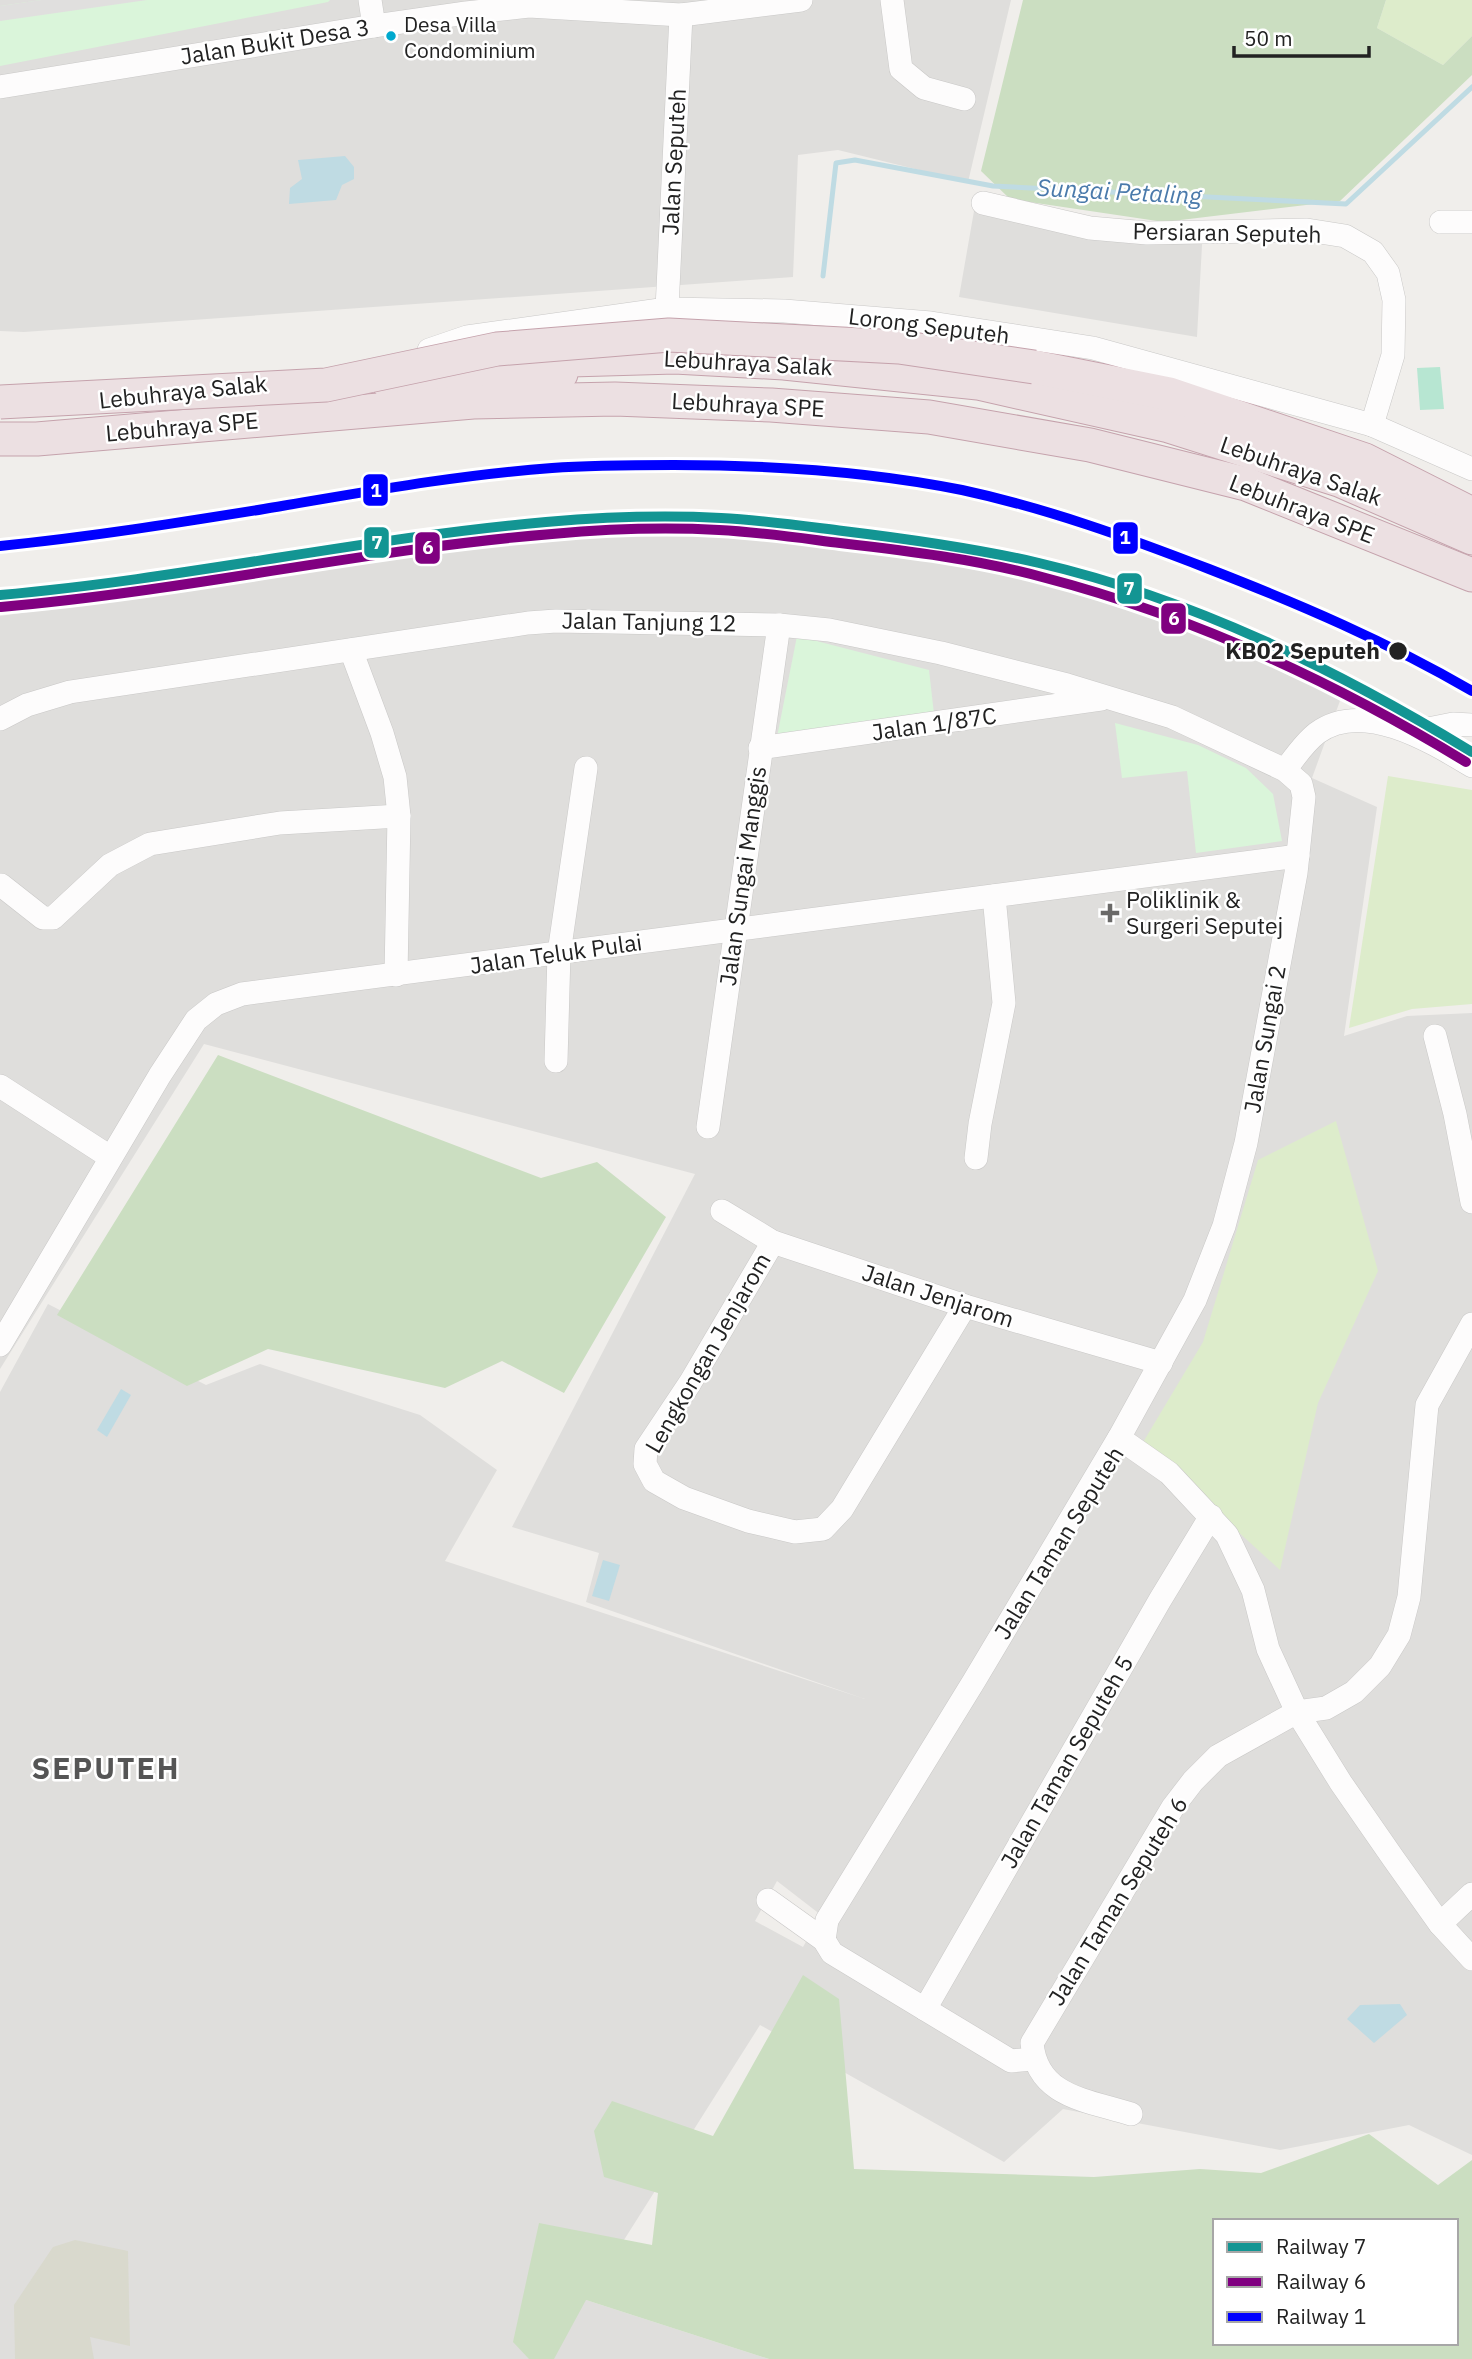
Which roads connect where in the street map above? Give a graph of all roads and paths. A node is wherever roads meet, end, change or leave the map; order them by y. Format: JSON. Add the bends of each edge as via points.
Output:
{"nodes":[{"id":1,"x":370,"y":0,"type":"edge"},
{"id":2,"x":801,"y":0,"type":"edge"},
{"id":3,"x":892,"y":0,"type":"edge"},
{"id":4,"x":529,"y":3,"type":"edge"},
{"id":5,"x":681,"y":15,"type":"junction"},
{"id":6,"x":374,"y":26,"type":"junction"},
{"id":7,"x":0,"y":86,"type":"edge"},
{"id":8,"x":964,"y":99,"type":"dead end"},
{"id":9,"x":983,"y":203,"type":"dead end"},
{"id":10,"x":1441,"y":222,"type":"dead end"},
{"id":11,"x":1472,"y":222,"type":"edge"},
{"id":12,"x":667,"y":309,"type":"junction"},
{"id":13,"x":373,"y":370,"type":"junction"},
{"id":14,"x":978,"y":383,"type":"junction"},
{"id":15,"x":326,"y":385,"type":"junction"},
{"id":16,"x":1169,"y":394,"type":"junction"},
{"id":17,"x":0,"y":403,"type":"edge"},
{"id":18,"x":1372,"y":425,"type":"junction"},
{"id":19,"x":0,"y":439,"type":"edge"},
{"id":20,"x":0,"y":445,"type":"edge"},
{"id":21,"x":1472,"y":469,"type":"edge"},
{"id":22,"x":1472,"y":514,"type":"edge"},
{"id":23,"x":1472,"y":538,"type":"edge"},
{"id":24,"x":1472,"y":550,"type":"edge"},
{"id":25,"x":1472,"y":575,"type":"edge"},
{"id":26,"x":1472,"y":590,"type":"edge"},
{"id":27,"x":779,"y":625,"type":"junction"},
{"id":28,"x":351,"y":650,"type":"junction"},
{"id":29,"x":1108,"y":698,"type":"junction"},
{"id":30,"x":0,"y":719,"type":"edge"},
{"id":31,"x":1472,"y":725,"type":"edge"},
{"id":32,"x":1413,"y":732,"type":"junction"},
{"id":33,"x":760,"y":748,"type":"junction"},
{"id":34,"x":1472,"y":766,"type":"edge"},
{"id":35,"x":586,"y":768,"type":"dead end"},
{"id":36,"x":1285,"y":770,"type":"junction"},
{"id":37,"x":399,"y":816,"type":"junction"},
{"id":38,"x":1298,"y":856,"type":"junction"},
{"id":39,"x":1,"y":885,"type":"edge"},
{"id":40,"x":994,"y":896,"type":"junction"},
{"id":41,"x":737,"y":930,"type":"junction"},
{"id":42,"x":559,"y":953,"type":"junction"},
{"id":43,"x":396,"y":975,"type":"junction"},
{"id":44,"x":1434,"y":1036,"type":"dead end"},
{"id":45,"x":556,"y":1061,"type":"dead end"},
{"id":46,"x":0,"y":1086,"type":"edge"},
{"id":47,"x":1463,"y":1113,"type":"edge"},
{"id":48,"x":708,"y":1127,"type":"dead end"},
{"id":49,"x":110,"y":1157,"type":"junction"},
{"id":50,"x":976,"y":1158,"type":"dead end"},
{"id":51,"x":1472,"y":1202,"type":"edge"},
{"id":52,"x":722,"y":1211,"type":"dead end"},
{"id":53,"x":773,"y":1242,"type":"junction"},
{"id":54,"x":965,"y":1306,"type":"junction"},
{"id":55,"x":1472,"y":1324,"type":"edge"},
{"id":56,"x":0,"y":1345,"type":"edge"},
{"id":57,"x":1161,"y":1363,"type":"junction"},
{"id":58,"x":1119,"y":1438,"type":"junction"},
{"id":59,"x":1211,"y":1517,"type":"junction"},
{"id":60,"x":1297,"y":1712,"type":"junction"},
{"id":61,"x":1472,"y":1895,"type":"edge"},
{"id":62,"x":768,"y":1900,"type":"dead end"},
{"id":63,"x":1440,"y":1924,"type":"junction"},
{"id":64,"x":824,"y":1940,"type":"junction"},
{"id":65,"x":1472,"y":1959,"type":"edge"},
{"id":66,"x":925,"y":2009,"type":"junction"},
{"id":67,"x":1033,"y":2059,"type":"junction"},
{"id":68,"x":1131,"y":2115,"type":"dead end"}],
"edges":[{"from":1,"to":6,"type":"street"},
{"from":2,"to":5,"type":"street","name":"Jalan Bukit Desa 3"},
{"from":3,"to":8,"type":"street","via":[[901,69],[923,89]]},
{"from":4,"to":5,"type":"street","name":"Jalan Bukit Desa 3"},
{"from":4,"to":6,"type":"street","name":"Jalan Bukit Desa 3"},
{"from":5,"to":12,"type":"street","name":"Jalan Seputeh"},
{"from":6,"to":7,"type":"street","name":"Jalan Bukit Desa 3"},
{"from":9,"to":18,"type":"street","name":"Persiaran Seputeh","via":[[1090,228],[1147,233],[1307,230],[1345,236],[1373,252],[1388,273],[1394,300],[1393,355]]},
{"from":10,"to":11,"type":"street"},
{"from":12,"to":13,"type":"street","name":"Lorong Seputeh","via":[[467,337]]},
{"from":12,"to":18,"type":"street","name":"Lorong Seputeh","via":[[784,311],[931,323],[1093,348]]},
{"from":13,"to":14,"type":"highway","name":"Lebuhraya Salak","via":[[675,357]]},
{"from":13,"to":17,"type":"highway","name":"Lebuhraya Salak","via":[[100,403]]},
{"from":14,"to":16,"type":"highway"},
{"from":14,"to":23,"type":"highway","name":"Lebuhraya Salak","via":[[1169,426],[1339,480]]},
{"from":15,"to":16,"type":"highway","bridge":true,"via":[[497,349],[669,335],[899,347]]},
{"from":15,"to":17,"type":"highway","name":"Lebuhraya SPE","bridge":true},
{"from":15,"to":24,"type":"highway","name":"Lebuhraya SPE","bridge":true,"via":[[616,372],[934,394],[1094,426],[1252,467],[1385,509]]},
{"from":16,"to":22,"type":"highway","via":[[1365,460]]},
{"from":18,"to":21,"type":"street","name":"Lorong Seputeh"},
{"from":19,"to":25,"type":"highway","name":"Lebuhraya SPE","via":[[473,402],[615,399],[929,417],[1090,444],[1246,484]]},
{"from":20,"to":26,"type":"highway","name":"Lebuhraya Salak","via":[[91,444],[473,414],[698,407],[879,423],[1094,463],[1312,526]]},
{"from":27,"to":28,"type":"street","name":"Jalan Tanjung 12","via":[[556,621]]},
{"from":27,"to":29,"type":"street","name":"Jalan Tanjung 12","via":[[829,630],[941,653]]},
{"from":27,"to":33,"type":"street","name":"Jalan Sungai Manggis"},
{"from":28,"to":30,"type":"street","name":"Jalan Tanjung 12","via":[[70,692]]},
{"from":28,"to":37,"type":"street","via":[[395,777]]},
{"from":29,"to":33,"type":"street","name":"Jalan 1/87C"},
{"from":29,"to":36,"type":"street","name":"Jalan Tanjung 12","via":[[1172,717]]},
{"from":31,"to":32,"type":"street","via":[[1453,723]]},
{"from":32,"to":34,"type":"street"},
{"from":32,"to":36,"type":"street","via":[[1380,724],[1338,724],[1306,742]]},
{"from":33,"to":41,"type":"street","name":"Jalan Sungai Manggis"},
{"from":35,"to":42,"type":"street"},
{"from":36,"to":38,"type":"street","name":"Jalan Sungai 2","via":[[1301,784],[1304,797]]},
{"from":37,"to":39,"type":"street","via":[[280,823],[150,844],[110,865],[48,919]]},
{"from":37,"to":43,"type":"street"},
{"from":38,"to":40,"type":"street","name":"Jalan Teluk Pulai"},
{"from":38,"to":57,"type":"street","name":"Jalan Sungai 2","via":[[1246,1143],[1224,1226],[1195,1300]]},
{"from":40,"to":41,"type":"street","name":"Jalan Teluk Pulai"},
{"from":40,"to":50,"type":"street","via":[[1004,1003]]},
{"from":41,"to":42,"type":"street","name":"Jalan Teluk Pulai"},
{"from":41,"to":48,"type":"street","name":"Jalan Sungai Manggis"},
{"from":42,"to":43,"type":"street","name":"Jalan Teluk Pulai"},
{"from":42,"to":45,"type":"street"},
{"from":43,"to":49,"type":"street","name":"Jalan Teluk Pulai","via":[[242,994],[216,1004],[196,1020]]},
{"from":44,"to":47,"type":"street"},
{"from":46,"to":49,"type":"street"},
{"from":47,"to":51,"type":"street"},
{"from":49,"to":56,"type":"street","name":"Jalan Teluk Pulai"},
{"from":52,"to":53,"type":"street","name":"Jalan Jenjarom"},
{"from":53,"to":54,"type":"street","name":"Jalan Jenjarom"},
{"from":53,"to":54,"type":"street","name":"Lengkongan Jenjarom","via":[[646,1449],[645,1464],[654,1481],[684,1498],[748,1521],[795,1532],[823,1529],[842,1509]]},
{"from":54,"to":57,"type":"street","name":"Jalan Jenjarom"},
{"from":55,"to":60,"type":"street","name":"Jalan Taman Seputeh 6","via":[[1427,1405],[1409,1597],[1399,1635],[1380,1666],[1354,1692],[1326,1708]]},
{"from":57,"to":58,"type":"street","name":"Jalan Sungai 2"},
{"from":58,"to":59,"type":"street","name":"Jalan Taman Seputeh","via":[[1169,1473]]},
{"from":58,"to":64,"type":"street","name":"Jalan Taman Seputeh","via":[[827,1920]]},
{"from":59,"to":60,"type":"street","name":"Jalan Taman Seputeh","via":[[1227,1535],[1253,1590],[1268,1649]]},
{"from":59,"to":66,"type":"street","name":"Jalan Taman Seputeh 5"},
{"from":60,"to":63,"type":"street","name":"Jalan Taman Seputeh"},
{"from":60,"to":67,"type":"street","name":"Jalan Taman Seputeh 6","via":[[1218,1756],[1173,1807],[1038,2029],[1032,2043]]},
{"from":61,"to":63,"type":"street"},
{"from":62,"to":64,"type":"street"},
{"from":63,"to":65,"type":"street","name":"Jalan Taman Seputeh"},
{"from":64,"to":66,"type":"street","via":[[832,1952]]},
{"from":66,"to":67,"type":"street","via":[[1011,2061]]},
{"from":67,"to":68,"type":"street","via":[[1059,2091]]}]}
